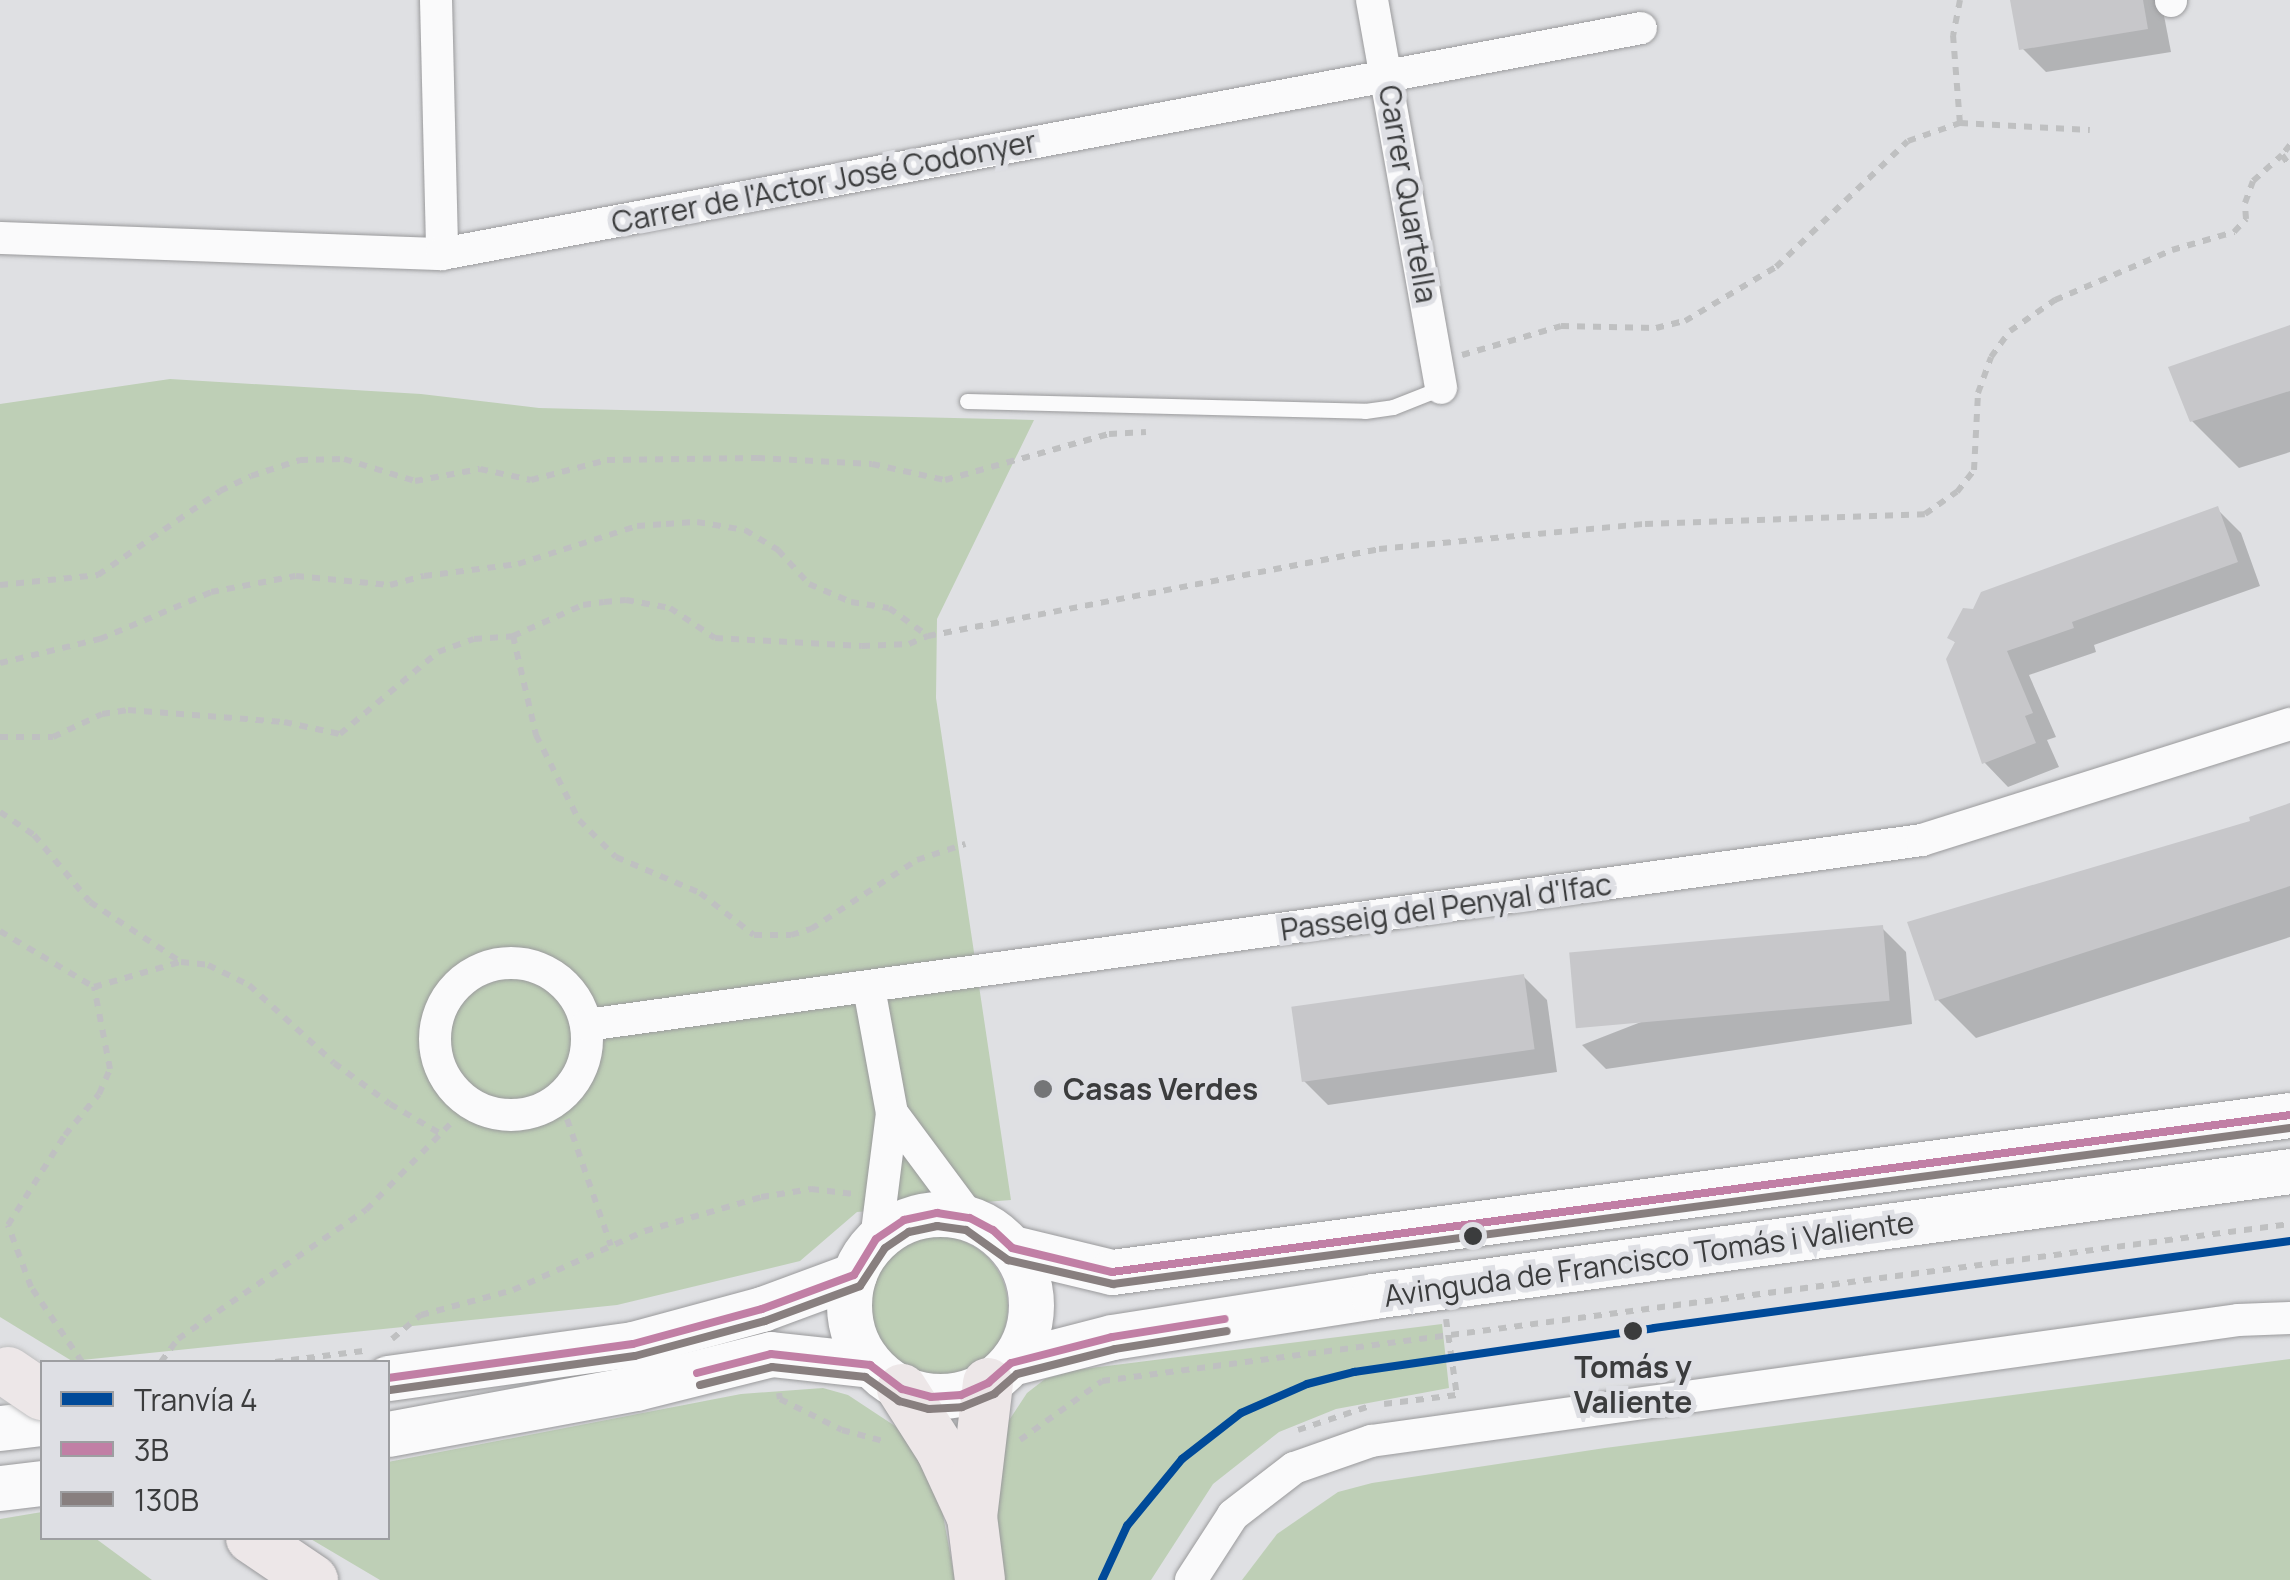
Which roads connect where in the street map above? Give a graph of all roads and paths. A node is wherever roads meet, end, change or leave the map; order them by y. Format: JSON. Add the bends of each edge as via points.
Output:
{"nodes":[{"id":1,"x":436,"y":0,"type":"edge"},
{"id":2,"x":1372,"y":0,"type":"edge"},
{"id":3,"x":1960,"y":0,"type":"edge"},
{"id":4,"x":1641,"y":28,"type":"dead end"},
{"id":5,"x":1387,"y":76,"type":"junction"},
{"id":6,"x":1960,"y":123,"type":"junction"},
{"id":7,"x":2090,"y":130,"type":"dead end"},
{"id":8,"x":2290,"y":145,"type":"edge"},
{"id":9,"x":2282,"y":155,"type":"junction"},
{"id":10,"x":2290,"y":166,"type":"edge"},
{"id":11,"x":0,"y":238,"type":"edge"},
{"id":12,"x":442,"y":254,"type":"junction"},
{"id":13,"x":1439,"y":376,"type":"junction"},
{"id":14,"x":967,"y":400,"type":"dead end"},
{"id":15,"x":1146,"y":432,"type":"dead end"},
{"id":16,"x":0,"y":586,"type":"edge"},
{"id":17,"x":514,"y":636,"type":"junction"},
{"id":18,"x":928,"y":636,"type":"junction"},
{"id":19,"x":0,"y":662,"type":"edge"},
{"id":20,"x":2290,"y":724,"type":"edge"},
{"id":21,"x":0,"y":738,"type":"edge"},
{"id":22,"x":0,"y":812,"type":"edge"},
{"id":23,"x":965,"y":844,"type":"dead end"},
{"id":24,"x":0,"y":932,"type":"edge"},
{"id":25,"x":181,"y":962,"type":"junction"},
{"id":26,"x":94,"y":987,"type":"junction"},
{"id":27,"x":869,"y":988,"type":"junction"},
{"id":28,"x":586,"y":1024,"type":"junction"},
{"id":29,"x":892,"y":1113,"type":"junction"},
{"id":30,"x":2290,"y":1116,"type":"edge"},
{"id":31,"x":454,"y":1119,"type":"dead end"},
{"id":32,"x":567,"y":1119,"type":"dead end"},
{"id":33,"x":441,"y":1134,"type":"junction"},
{"id":34,"x":2278,"y":1174,"type":"edge"},
{"id":35,"x":970,"y":1218,"type":"junction"},
{"id":36,"x":866,"y":1237,"type":"junction"},
{"id":37,"x":611,"y":1246,"type":"junction"},
{"id":38,"x":1012,"y":1248,"type":"junction"},
{"id":39,"x":1442,"y":1287,"type":"junction"},
{"id":40,"x":2290,"y":1318,"type":"edge"},
{"id":41,"x":81,"y":1360,"type":"edge"},
{"id":42,"x":162,"y":1360,"type":"edge"},
{"id":43,"x":386,"y":1360,"type":"edge"},
{"id":44,"x":390,"y":1363,"type":"edge"},
{"id":45,"x":1000,"y":1373,"type":"junction"},
{"id":46,"x":886,"y":1377,"type":"junction"},
{"id":47,"x":40,"y":1423,"type":"edge"},
{"id":48,"x":0,"y":1428,"type":"edge"},
{"id":49,"x":1462,"y":1430,"type":"junction"},
{"id":50,"x":390,"y":1434,"type":"edge"},
{"id":51,"x":40,"y":1483,"type":"edge"},
{"id":52,"x":0,"y":1488,"type":"edge"},
{"id":53,"x":972,"y":1517,"type":"junction"},
{"id":54,"x":980,"y":1580,"type":"edge"},
{"id":55,"x":1191,"y":1580,"type":"edge"}],
"edges":[{"from":1,"to":12,"type":"street"},
{"from":2,"to":5,"type":"street","name":"Carrer Quartella"},
{"from":3,"to":6,"type":"path","via":[[1953,35]]},
{"from":4,"to":5,"type":"street","name":"Carrer de l'Actor José Codonyer"},
{"from":5,"to":12,"type":"street","name":"Carrer de l'Actor José Codonyer"},
{"from":5,"to":13,"type":"street","name":"Carrer Quartella"},
{"from":6,"to":7,"type":"path"},
{"from":6,"to":13,"type":"path","via":[[1908,141],[1776,268],[1685,321],[1656,328],[1561,326]]},
{"from":8,"to":9,"type":"path"},
{"from":9,"to":10,"type":"path"},
{"from":9,"to":18,"type":"path","via":[[2253,182],[2246,219],[2234,232],[2172,250],[2054,300],[2010,332],[1978,393],[1974,470],[1957,492],[1925,514],[1645,524],[1379,549]]},
{"from":11,"to":12,"type":"street","name":"Carrer de l'Actor José Codonyer"},
{"from":13,"to":14,"type":"lane","via":[[1392,407],[1365,411]]},
{"from":15,"to":16,"type":"path","via":[[1109,434],[945,480],[872,464],[758,458],[608,460],[531,480],[480,469],[415,481],[344,458],[300,460],[220,491],[98,576]]},
{"from":17,"to":18,"type":"path","via":[[583,605],[626,600],[670,608],[715,638],[862,646],[909,644]]},
{"from":17,"to":21,"type":"path","via":[[474,639],[438,652],[340,734],[284,722],[128,710],[102,714],[53,737]]},
{"from":17,"to":23,"type":"path","via":[[536,735],[578,820],[616,857],[700,893],[754,935],[811,929],[917,860]]},
{"from":18,"to":19,"type":"path","via":[[889,608],[851,602],[809,584],[758,536],[697,522],[637,526],[518,564],[390,586],[296,576],[211,592],[100,640]]},
{"from":20,"to":27,"type":"street","name":"Passeig del Penyal d'Ifac","via":[[1922,840]]},
{"from":22,"to":25,"type":"path","via":[[34,836],[90,902]]},
{"from":24,"to":26,"type":"path"},
{"from":25,"to":26,"type":"path"},
{"from":25,"to":33,"type":"path","via":[[208,965],[249,984],[334,1063]]},
{"from":26,"to":41,"type":"path","via":[[110,1069],[8,1225],[30,1287]]},
{"from":27,"to":28,"type":"street","name":"Passeig del Penyal d'Ifac"},
{"from":27,"to":29,"type":"street"},
{"from":28,"to":28,"type":"street","via":[[560,979],[537,966],[483,967],[444,1002],[436,1053],[445,1078],[463,1098],[486,1111],[536,1111],[577,1078]]},
{"from":29,"to":35,"type":"street"},
{"from":29,"to":36,"type":"street"},
{"from":30,"to":38,"type":"main road","name":"Avinguda de Francisco Tomás i Valiente","via":[[1112,1272]]},
{"from":31,"to":33,"type":"path"},
{"from":32,"to":37,"type":"path"},
{"from":33,"to":42,"type":"path","via":[[366,1210],[178,1339]]},
{"from":34,"to":39,"type":"main road","name":"Avinguda de Francisco Tomás i Valiente"},
{"from":35,"to":36,"type":"main road","via":[[936,1213]]},
{"from":35,"to":38,"type":"main road"},
{"from":36,"to":37,"type":"path","via":[[811,1189],[761,1197]]},
{"from":36,"to":44,"type":"main road","via":[[762,1309],[634,1344]]},
{"from":36,"to":46,"type":"main road","via":[[850,1322]]},
{"from":37,"to":43,"type":"path","via":[[513,1290],[421,1314]]},
{"from":38,"to":45,"type":"main road","via":[[1025,1269],[1031,1318]]},
{"from":39,"to":45,"type":"main road","name":"Avinguda de Francisco Tomás i Valiente","via":[[1112,1337]]},
{"from":39,"to":49,"type":"path"},
{"from":40,"to":49,"type":"street"},
{"from":45,"to":46,"type":"main road","via":[[946,1396]]},
{"from":45,"to":53,"type":"main road"},
{"from":46,"to":50,"type":"main road","via":[[771,1354],[636,1388]]},
{"from":46,"to":53,"type":"main road","via":[[942,1450]]},
{"from":47,"to":48,"type":"main road"},
{"from":49,"to":55,"type":"street","via":[[1371,1441],[1294,1468],[1233,1514]]},
{"from":51,"to":52,"type":"main road"},
{"from":53,"to":54,"type":"main road"}]}
